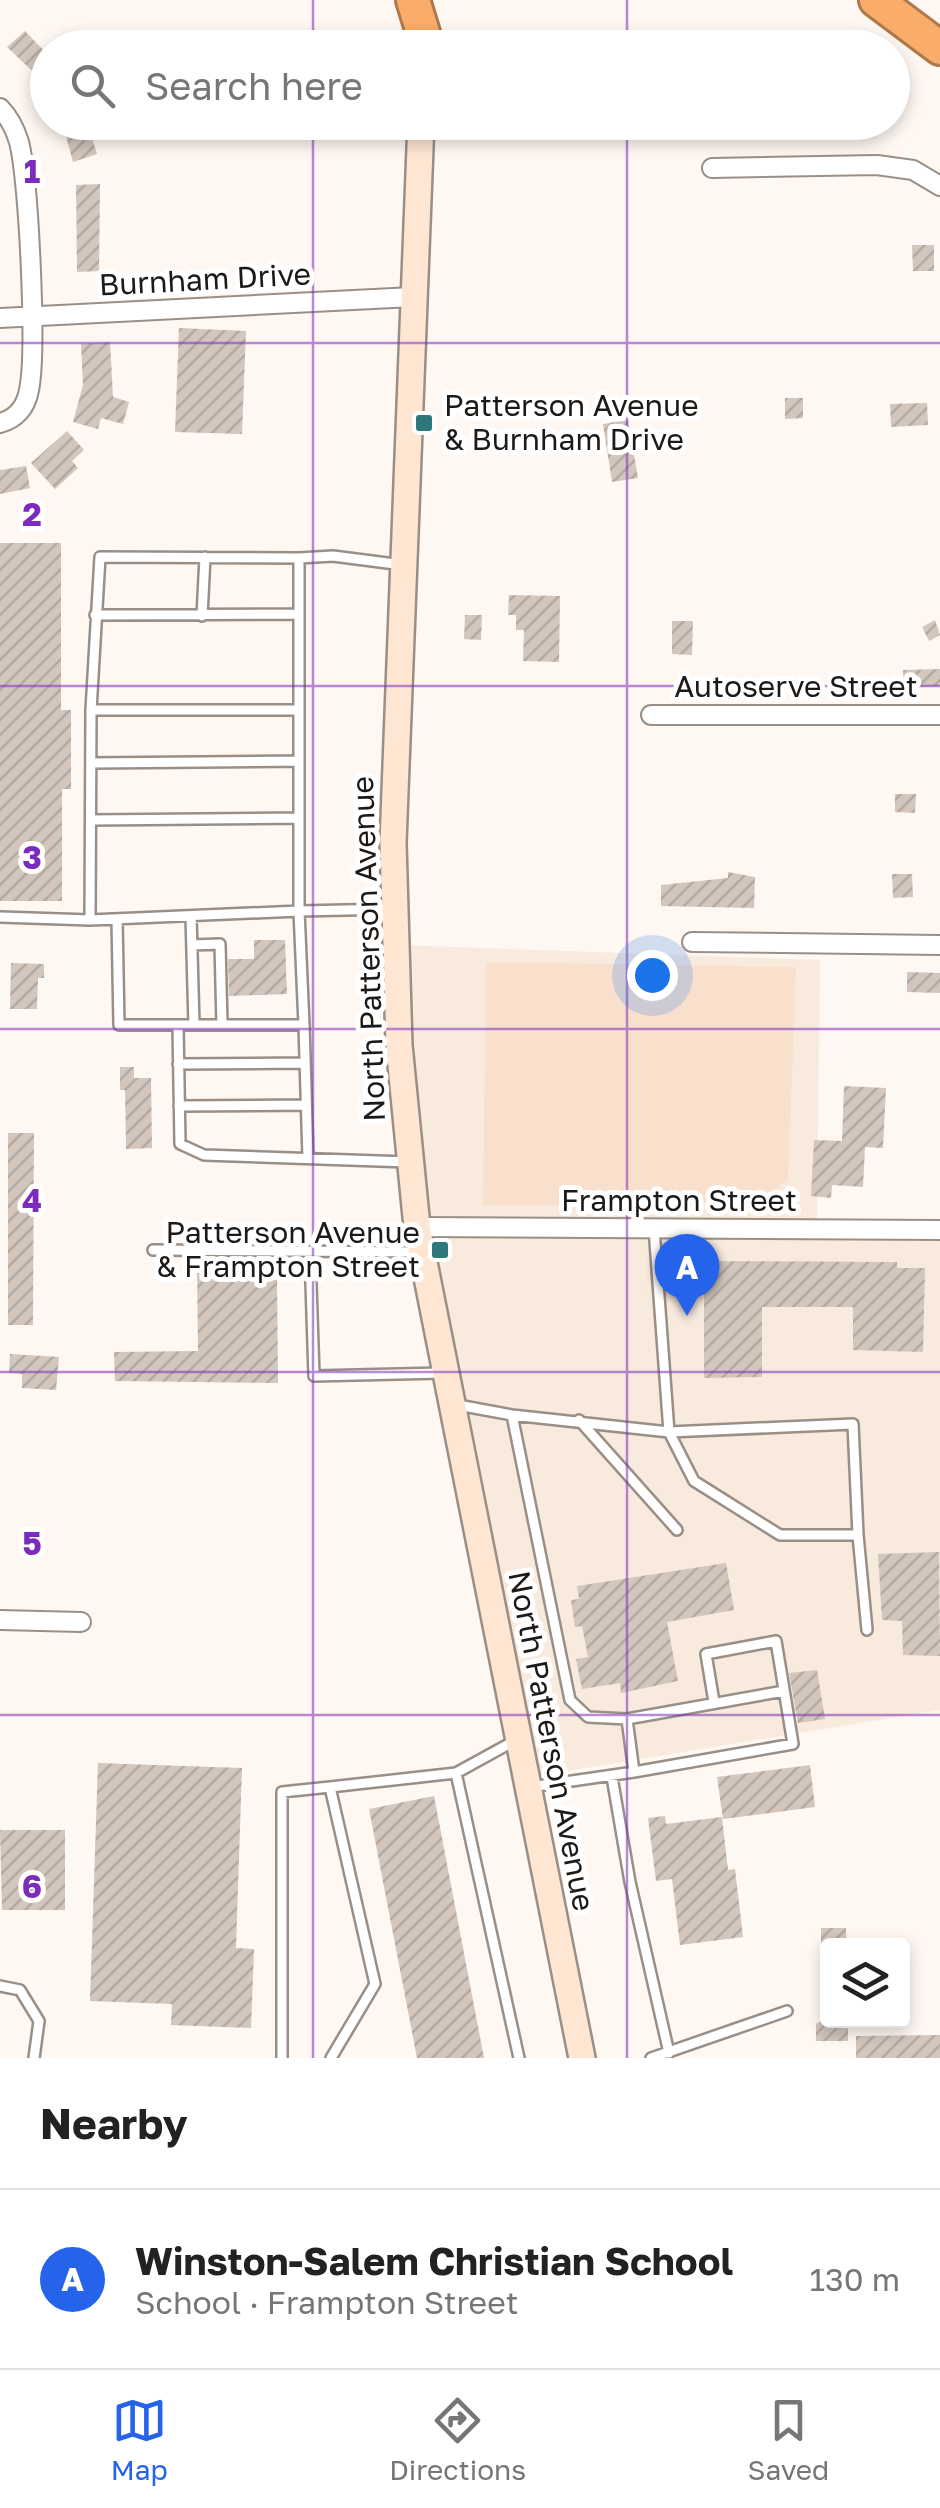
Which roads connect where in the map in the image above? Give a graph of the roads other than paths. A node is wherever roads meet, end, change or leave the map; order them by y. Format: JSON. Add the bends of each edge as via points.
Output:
{"nodes":[{"id":1,"x":413,"y":0,"type":"edge"},
{"id":2,"x":425,"y":0,"type":"edge"},
{"id":3,"x":876,"y":0,"type":"edge"},
{"id":4,"x":421,"y":30,"type":"edge"},
{"id":5,"x":424,"y":30,"type":"edge"},
{"id":6,"x":940,"y":48,"type":"edge"},
{"id":7,"x":0,"y":108,"type":"edge"},
{"id":8,"x":420,"y":140,"type":"edge"},
{"id":9,"x":712,"y":168,"type":"dead end"},
{"id":10,"x":940,"y":186,"type":"edge"},
{"id":11,"x":412,"y":297,"type":"junction"},
{"id":12,"x":30,"y":317,"type":"junction"},
{"id":13,"x":0,"y":318,"type":"edge"},
{"id":14,"x":0,"y":423,"type":"edge"},
{"id":15,"x":205,"y":557,"type":"junction"},
{"id":16,"x":299,"y":558,"type":"junction"},
{"id":17,"x":403,"y":564,"type":"junction"},
{"id":18,"x":297,"y":614,"type":"junction"},
{"id":19,"x":95,"y":616,"type":"junction"},
{"id":20,"x":202,"y":616,"type":"junction"},
{"id":21,"x":90,"y":710,"type":"junction"},
{"id":22,"x":298,"y":710,"type":"junction"},
{"id":23,"x":651,"y":715,"type":"dead end"},
{"id":24,"x":940,"y":715,"type":"edge"},
{"id":25,"x":298,"y":761,"type":"junction"},
{"id":26,"x":90,"y":763,"type":"junction"},
{"id":27,"x":298,"y":818,"type":"junction"},
{"id":28,"x":92,"y":820,"type":"junction"},
{"id":29,"x":395,"y":910,"type":"junction"},
{"id":30,"x":299,"y":911,"type":"junction"},
{"id":31,"x":191,"y":916,"type":"junction"},
{"id":32,"x":0,"y":917,"type":"edge"},
{"id":33,"x":117,"y":919,"type":"junction"},
{"id":34,"x":90,"y":920,"type":"junction"},
{"id":35,"x":692,"y":942,"type":"dead end"},
{"id":36,"x":192,"y":945,"type":"junction"},
{"id":37,"x":940,"y":945,"type":"edge"},
{"id":38,"x":178,"y":1024,"type":"junction"},
{"id":39,"x":194,"y":1024,"type":"junction"},
{"id":40,"x":222,"y":1024,"type":"junction"},
{"id":41,"x":304,"y":1024,"type":"junction"},
{"id":42,"x":305,"y":1063,"type":"junction"},
{"id":43,"x":178,"y":1064,"type":"junction"},
{"id":44,"x":306,"y":1105,"type":"junction"},
{"id":45,"x":179,"y":1106,"type":"junction"},
{"id":46,"x":308,"y":1158,"type":"junction"},
{"id":47,"x":411,"y":1162,"type":"junction"},
{"id":48,"x":654,"y":1228,"type":"junction"},
{"id":49,"x":940,"y":1230,"type":"edge"},
{"id":50,"x":419,"y":1239,"type":"junction"},
{"id":51,"x":153,"y":1250,"type":"dead end"},
{"id":52,"x":310,"y":1254,"type":"junction"},
{"id":53,"x":444,"y":1373,"type":"junction"},
{"id":54,"x":450,"y":1403,"type":"junction"},
{"id":55,"x":512,"y":1415,"type":"junction"},
{"id":56,"x":579,"y":1420,"type":"junction"},
{"id":57,"x":669,"y":1432,"type":"junction"},
{"id":58,"x":676,"y":1530,"type":"dead end"},
{"id":59,"x":858,"y":1535,"type":"junction"},
{"id":60,"x":0,"y":1620,"type":"edge"},
{"id":61,"x":81,"y":1622,"type":"dead end"},
{"id":62,"x":867,"y":1630,"type":"dead end"},
{"id":63,"x":784,"y":1690,"type":"junction"},
{"id":64,"x":714,"y":1702,"type":"junction"},
{"id":65,"x":627,"y":1719,"type":"junction"},
{"id":66,"x":517,"y":1740,"type":"junction"},
{"id":67,"x":634,"y":1772,"type":"junction"},
{"id":68,"x":456,"y":1773,"type":"junction"},
{"id":69,"x":612,"y":1777,"type":"junction"},
{"id":70,"x":330,"y":1787,"type":"junction"},
{"id":71,"x":527,"y":1788,"type":"junction"},
{"id":72,"x":0,"y":1986,"type":"edge"},
{"id":73,"x":787,"y":2011,"type":"dead end"},
{"id":74,"x":668,"y":2052,"type":"junction"},
{"id":75,"x":34,"y":2058,"type":"edge"},
{"id":76,"x":282,"y":2058,"type":"edge"},
{"id":77,"x":331,"y":2058,"type":"edge"},
{"id":78,"x":519,"y":2058,"type":"edge"},
{"id":79,"x":582,"y":2058,"type":"edge"},
{"id":80,"x":650,"y":2058,"type":"edge"}],
"edges":[{"from":1,"to":4,"type":"highway"},
{"from":2,"to":5,"type":"main road"},
{"from":3,"to":6,"type":"highway"},
{"from":7,"to":12,"type":"street","via":[[14,127],[23,166]]},
{"from":8,"to":11,"type":"main road","name":"North Patterson Avenue"},
{"from":9,"to":10,"type":"street","via":[[877,165],[913,170]]},
{"from":11,"to":12,"type":"street","name":"Burnham Drive"},
{"from":11,"to":17,"type":"main road","name":"North Patterson Avenue"},
{"from":12,"to":13,"type":"street","name":"Burnham Drive"},
{"from":12,"to":14,"type":"street","via":[[30,389],[15,417]]},
{"from":15,"to":16,"type":"lane"},
{"from":15,"to":19,"type":"lane","via":[[100,557]]},
{"from":15,"to":20,"type":"lane"},
{"from":16,"to":17,"type":"lane"},
{"from":16,"to":18,"type":"lane"},
{"from":17,"to":29,"type":"main road","name":"North Patterson Avenue"},
{"from":18,"to":20,"type":"lane"},
{"from":18,"to":22,"type":"lane"},
{"from":19,"to":20,"type":"lane"},
{"from":19,"to":21,"type":"lane"},
{"from":21,"to":22,"type":"lane"},
{"from":21,"to":26,"type":"lane"},
{"from":22,"to":25,"type":"lane"},
{"from":23,"to":24,"type":"street","name":"Autoserve Street"},
{"from":25,"to":26,"type":"lane"},
{"from":25,"to":27,"type":"lane"},
{"from":26,"to":28,"type":"lane"},
{"from":27,"to":28,"type":"lane"},
{"from":27,"to":30,"type":"lane"},
{"from":28,"to":34,"type":"lane"},
{"from":29,"to":30,"type":"lane"},
{"from":29,"to":47,"type":"main road","name":"North Patterson Avenue"},
{"from":30,"to":31,"type":"lane"},
{"from":30,"to":41,"type":"lane"},
{"from":31,"to":33,"type":"lane"},
{"from":31,"to":36,"type":"lane"},
{"from":32,"to":34,"type":"lane"},
{"from":33,"to":34,"type":"lane"},
{"from":33,"to":38,"type":"lane","via":[[119,1025]]},
{"from":35,"to":37,"type":"street"},
{"from":36,"to":39,"type":"lane"},
{"from":36,"to":40,"type":"lane","via":[[220,944]]},
{"from":38,"to":39,"type":"lane"},
{"from":38,"to":43,"type":"lane"},
{"from":39,"to":40,"type":"lane"},
{"from":40,"to":41,"type":"lane"},
{"from":41,"to":42,"type":"lane"},
{"from":42,"to":43,"type":"lane"},
{"from":42,"to":44,"type":"lane"},
{"from":43,"to":45,"type":"lane"},
{"from":44,"to":45,"type":"lane"},
{"from":44,"to":46,"type":"lane"},
{"from":45,"to":46,"type":"lane","via":[[180,1144],[204,1155]]},
{"from":46,"to":47,"type":"lane"},
{"from":47,"to":50,"type":"main road","name":"North Patterson Avenue"},
{"from":48,"to":49,"type":"street","name":"Frampton Street"},
{"from":48,"to":50,"type":"street","name":"Frampton Street"},
{"from":48,"to":57,"type":"lane"},
{"from":50,"to":52,"type":"lane"},
{"from":50,"to":53,"type":"main road","name":"North Patterson Avenue"},
{"from":51,"to":52,"type":"lane"},
{"from":52,"to":53,"type":"lane","via":[[314,1376]]},
{"from":53,"to":54,"type":"main road","name":"North Patterson Avenue"},
{"from":54,"to":55,"type":"lane"},
{"from":54,"to":66,"type":"main road","name":"North Patterson Avenue"},
{"from":55,"to":56,"type":"lane"},
{"from":55,"to":65,"type":"lane","via":[[570,1700],[588,1717]]},
{"from":56,"to":57,"type":"lane"},
{"from":56,"to":58,"type":"lane"},
{"from":57,"to":59,"type":"lane","via":[[694,1481],[780,1535]]},
{"from":57,"to":59,"type":"lane","via":[[853,1424]]},
{"from":59,"to":62,"type":"lane"},
{"from":60,"to":61,"type":"street"},
{"from":63,"to":64,"type":"lane"},
{"from":63,"to":64,"type":"lane","via":[[776,1641],[706,1654]]},
{"from":63,"to":67,"type":"lane","via":[[794,1744]]},
{"from":64,"to":65,"type":"lane"},
{"from":65,"to":67,"type":"lane"},
{"from":66,"to":68,"type":"lane"},
{"from":66,"to":71,"type":"main road","name":"North Patterson Avenue"},
{"from":67,"to":69,"type":"lane"},
{"from":68,"to":70,"type":"lane"},
{"from":68,"to":78,"type":"lane"},
{"from":69,"to":71,"type":"lane"},
{"from":69,"to":74,"type":"lane"},
{"from":70,"to":76,"type":"lane","via":[[282,1792]]},
{"from":70,"to":77,"type":"lane","via":[[375,1984]]},
{"from":71,"to":79,"type":"main road","name":"North Patterson Avenue"},
{"from":72,"to":75,"type":"lane","via":[[20,1990],[40,2021]]},
{"from":73,"to":74,"type":"lane"},
{"from":74,"to":80,"type":"lane"}]}
